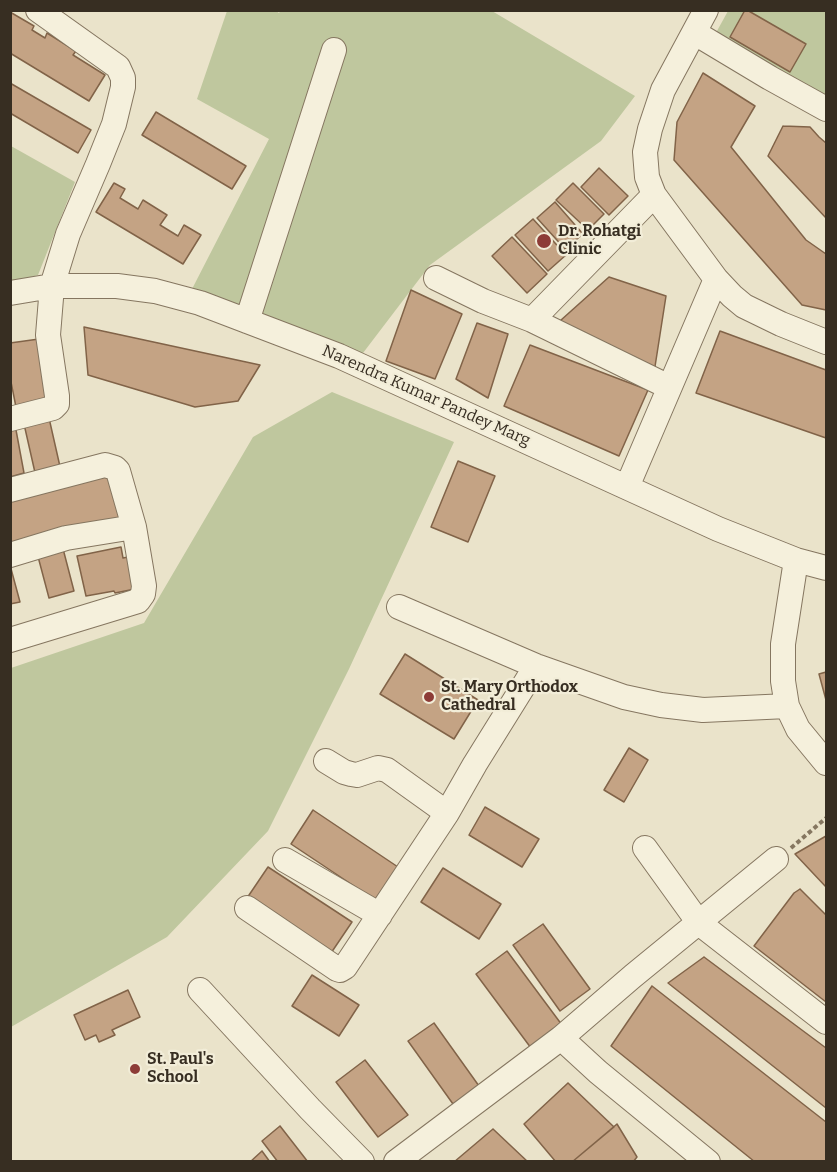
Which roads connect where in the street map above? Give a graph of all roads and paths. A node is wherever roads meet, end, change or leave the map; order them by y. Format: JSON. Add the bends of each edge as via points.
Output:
{"nodes":[{"id":1,"x":38,"y":10,"type":"edge"},
{"id":2,"x":706,"y":10,"type":"edge"},
{"id":3,"x":695,"y":33,"type":"junction"},
{"id":4,"x":334,"y":50,"type":"dead end"},
{"id":5,"x":826,"y":109,"type":"edge"},
{"id":6,"x":654,"y":195,"type":"junction"},
{"id":7,"x":436,"y":278,"type":"dead end"},
{"id":8,"x":716,"y":279,"type":"junction"},
{"id":9,"x":52,"y":286,"type":"junction"},
{"id":10,"x":10,"y":293,"type":"edge"},
{"id":11,"x":532,"y":320,"type":"junction"},
{"id":12,"x":247,"y":321,"type":"junction"},
{"id":13,"x":826,"y":342,"type":"edge"},
{"id":14,"x":669,"y":387,"type":"junction"},
{"id":15,"x":10,"y":419,"type":"edge"},
{"id":16,"x":627,"y":488,"type":"junction"},
{"id":17,"x":10,"y":489,"type":"edge"},
{"id":18,"x":134,"y":527,"type":"junction"},
{"id":19,"x":10,"y":555,"type":"edge"},
{"id":20,"x":796,"y":560,"type":"junction"},
{"id":21,"x":826,"y":568,"type":"edge"},
{"id":22,"x":399,"y":606,"type":"dead end"},
{"id":23,"x":10,"y":640,"type":"edge"},
{"id":24,"x":536,"y":666,"type":"junction"},
{"id":25,"x":787,"y":706,"type":"junction"},
{"id":26,"x":326,"y":761,"type":"dead end"},
{"id":27,"x":826,"y":763,"type":"edge"},
{"id":28,"x":447,"y":813,"type":"junction"},
{"id":29,"x":826,"y":818,"type":"edge"},
{"id":30,"x":645,"y":848,"type":"dead end"},
{"id":31,"x":285,"y":860,"type":"dead end"},
{"id":32,"x":776,"y":860,"type":"joint"},
{"id":33,"x":247,"y":908,"type":"dead end"},
{"id":34,"x":380,"y":915,"type":"junction"},
{"id":35,"x":699,"y":923,"type":"junction"},
{"id":36,"x":200,"y":990,"type":"dead end"},
{"id":37,"x":826,"y":1022,"type":"edge"},
{"id":38,"x":561,"y":1038,"type":"junction"},
{"id":39,"x":362,"y":1161,"type":"edge"},
{"id":40,"x":396,"y":1161,"type":"edge"},
{"id":41,"x":708,"y":1161,"type":"edge"}],
"edges":[{"from":1,"to":9,"type":"street","via":[[118,67],[123,78],[114,124],[68,234]]},
{"from":2,"to":3,"type":"street"},
{"from":3,"to":5,"type":"street"},
{"from":3,"to":6,"type":"street","via":[[663,90],[650,129],[645,152],[647,177]]},
{"from":4,"to":12,"type":"street"},
{"from":6,"to":8,"type":"street"},
{"from":6,"to":11,"type":"street"},
{"from":7,"to":11,"type":"street"},
{"from":8,"to":13,"type":"street","via":[[744,306]]},
{"from":8,"to":14,"type":"street"},
{"from":9,"to":10,"type":"street","name":"Narendra Kumar Pandey Marg"},
{"from":9,"to":12,"type":"street","name":"Narendra Kumar Pandey Marg","via":[[117,286],[155,291]]},
{"from":9,"to":15,"type":"street","via":[[48,335],[57,404]]},
{"from":11,"to":14,"type":"street"},
{"from":12,"to":16,"type":"street","name":"Narendra Kumar Pandey Marg","via":[[339,356]]},
{"from":14,"to":16,"type":"street"},
{"from":16,"to":20,"type":"street","name":"Narendra Kumar Pandey Marg"},
{"from":17,"to":18,"type":"street","via":[[110,465],[118,471]]},
{"from":18,"to":19,"type":"street","via":[[66,538]]},
{"from":18,"to":23,"type":"street","via":[[144,586],[138,601]]},
{"from":20,"to":21,"type":"street","name":"Narendra Kumar Pandey Marg"},
{"from":20,"to":25,"type":"street","via":[[783,644]]},
{"from":22,"to":24,"type":"street"},
{"from":24,"to":25,"type":"street","via":[[624,697],[661,705],[703,710]]},
{"from":24,"to":28,"type":"street"},
{"from":25,"to":27,"type":"street","via":[[798,729]]},
{"from":26,"to":28,"type":"street","via":[[357,775],[378,768],[387,770]]},
{"from":28,"to":34,"type":"street"},
{"from":29,"to":32,"type":"path"},
{"from":30,"to":35,"type":"street"},
{"from":31,"to":34,"type":"street"},
{"from":32,"to":35,"type":"street"},
{"from":33,"to":34,"type":"street","via":[[340,970]]},
{"from":35,"to":37,"type":"street"},
{"from":35,"to":38,"type":"street"},
{"from":36,"to":39,"type":"street"},
{"from":38,"to":40,"type":"street"},
{"from":38,"to":41,"type":"street"}]}
